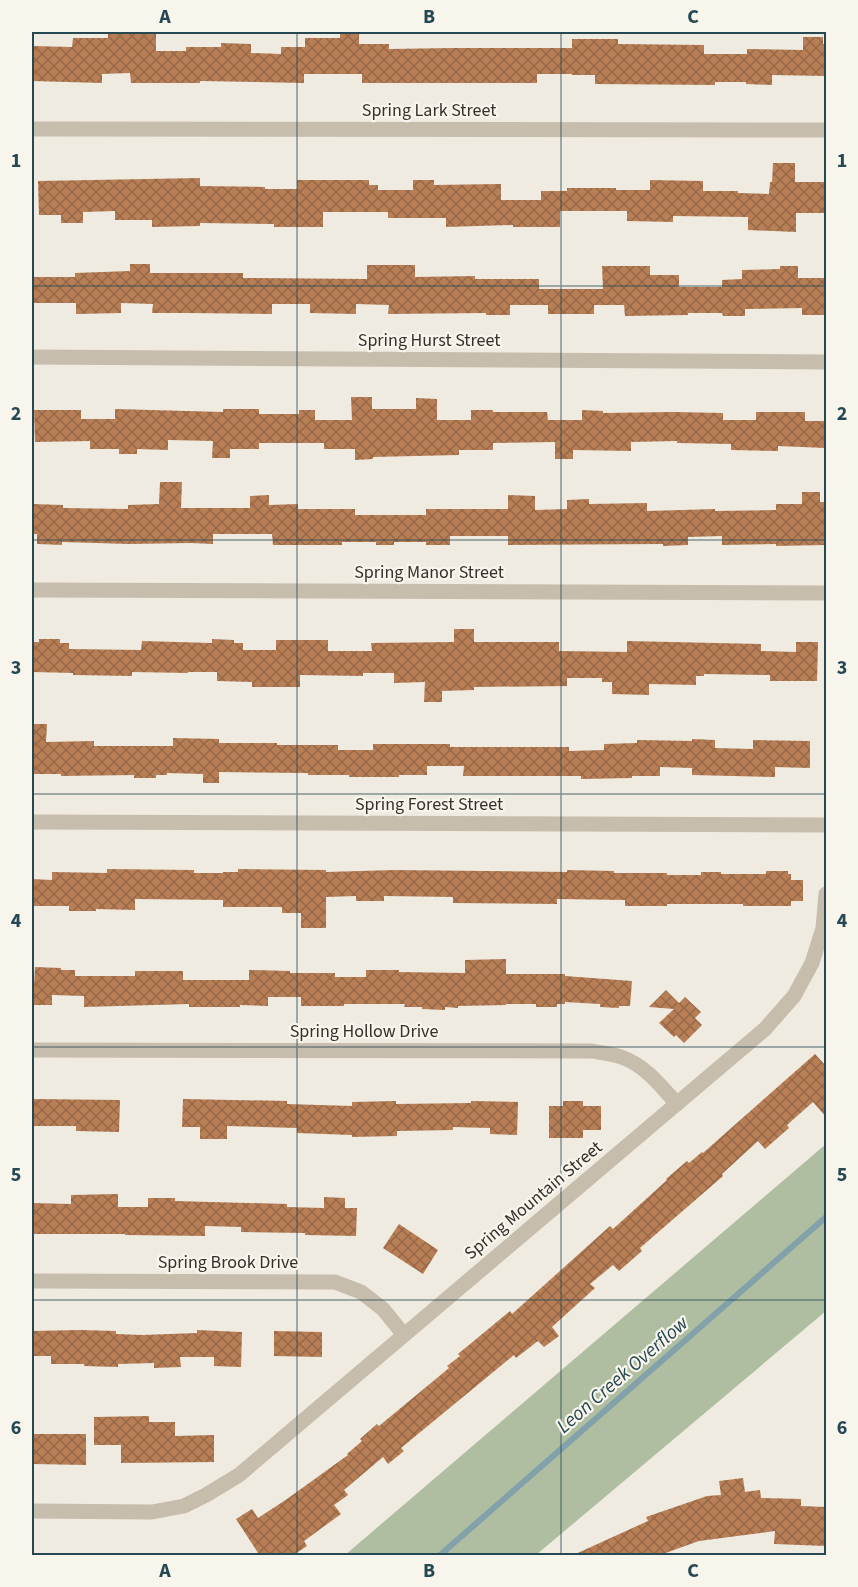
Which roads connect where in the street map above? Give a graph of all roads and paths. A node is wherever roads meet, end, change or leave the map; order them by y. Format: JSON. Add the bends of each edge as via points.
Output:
{"nodes":[{"id":1,"x":32,"y":129,"type":"edge"},
{"id":2,"x":826,"y":130,"type":"edge"},
{"id":3,"x":32,"y":357,"type":"edge"},
{"id":4,"x":826,"y":362,"type":"edge"},
{"id":5,"x":32,"y":590,"type":"edge"},
{"id":6,"x":826,"y":593,"type":"edge"},
{"id":7,"x":32,"y":822,"type":"edge"},
{"id":8,"x":826,"y":825,"type":"edge"},
{"id":9,"x":826,"y":894,"type":"edge"},
{"id":10,"x":32,"y":1050,"type":"edge"},
{"id":11,"x":677,"y":1104,"type":"junction"},
{"id":12,"x":32,"y":1281,"type":"edge"},
{"id":13,"x":405,"y":1335,"type":"junction"},
{"id":14,"x":32,"y":1511,"type":"edge"}],
"edges":[{"from":1,"to":2,"type":"street","name":"Spring Lark Street"},
{"from":3,"to":4,"type":"street","name":"Spring Hurst Street"},
{"from":5,"to":6,"type":"street","name":"Spring Manor Street"},
{"from":7,"to":8,"type":"street","name":"Spring Forest Street"},
{"from":9,"to":11,"type":"street","name":"Spring Mountain Street","via":[[819,946],[794,996],[765,1029]]},
{"from":10,"to":11,"type":"street","name":"Spring Hollow Drive","via":[[592,1052],[620,1056],[636,1064]]},
{"from":11,"to":13,"type":"street","name":"Spring Mountain Street"},
{"from":12,"to":13,"type":"street","name":"Spring Brook Drive","via":[[335,1282],[361,1292],[383,1309]]},
{"from":13,"to":14,"type":"street","name":"Spring Mountain Street","via":[[239,1475],[184,1506],[152,1512]]}]}
